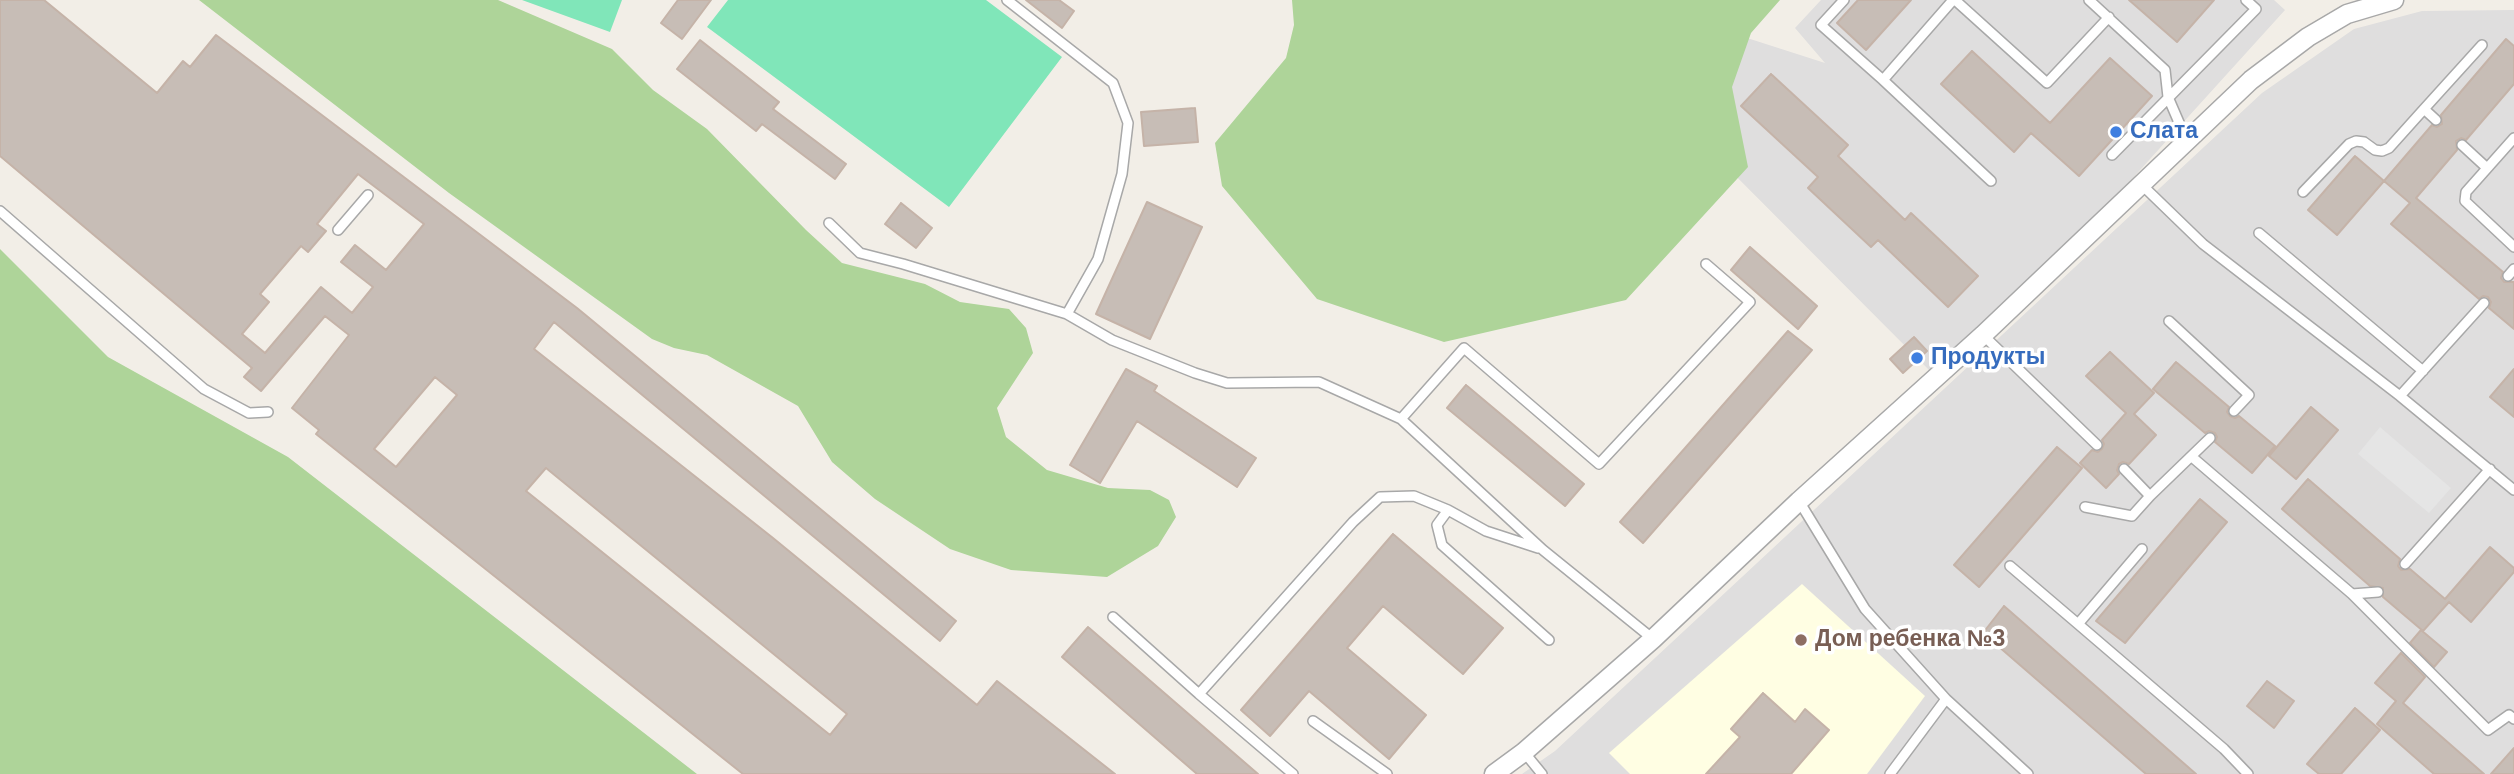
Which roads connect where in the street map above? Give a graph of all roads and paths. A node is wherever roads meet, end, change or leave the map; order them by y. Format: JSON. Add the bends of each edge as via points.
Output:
{"nodes":[{"id":1,"x":1007,"y":0,"type":"edge"},
{"id":2,"x":1844,"y":0,"type":"edge"},
{"id":3,"x":1954,"y":0,"type":"edge"},
{"id":4,"x":2089,"y":0,"type":"edge"},
{"id":5,"x":2246,"y":0,"type":"edge"},
{"id":6,"x":2384,"y":1,"type":"edge"},
{"id":7,"x":2109,"y":17,"type":"junction"},
{"id":8,"x":2482,"y":45,"type":"dead end"},
{"id":9,"x":1883,"y":80,"type":"junction"},
{"id":10,"x":2168,"y":97,"type":"junction"},
{"id":11,"x":2424,"y":109,"type":"junction"},
{"id":12,"x":2436,"y":120,"type":"dead end"},
{"id":13,"x":2514,"y":138,"type":"edge"},
{"id":14,"x":2187,"y":141,"type":"junction"},
{"id":15,"x":2462,"y":145,"type":"dead end"},
{"id":16,"x":2112,"y":155,"type":"dead end"},
{"id":17,"x":2487,"y":168,"type":"junction"},
{"id":18,"x":1992,"y":181,"type":"dead end"},
{"id":19,"x":2141,"y":184,"type":"junction"},
{"id":20,"x":2303,"y":192,"type":"dead end"},
{"id":21,"x":369,"y":195,"type":"dead end"},
{"id":22,"x":0,"y":211,"type":"edge"},
{"id":23,"x":829,"y":223,"type":"dead end"},
{"id":24,"x":338,"y":230,"type":"dead end"},
{"id":25,"x":2259,"y":233,"type":"dead end"},
{"id":26,"x":2514,"y":247,"type":"edge"},
{"id":27,"x":1706,"y":264,"type":"dead end"},
{"id":28,"x":2484,"y":303,"type":"dead end"},
{"id":29,"x":1068,"y":314,"type":"junction"},
{"id":30,"x":2168,"y":321,"type":"dead end"},
{"id":31,"x":1983,"y":335,"type":"junction"},
{"id":32,"x":2423,"y":371,"type":"junction"},
{"id":33,"x":2400,"y":396,"type":"junction"},
{"id":34,"x":2234,"y":411,"type":"dead end"},
{"id":35,"x":268,"y":412,"type":"dead end"},
{"id":36,"x":1401,"y":419,"type":"junction"},
{"id":37,"x":2210,"y":438,"type":"dead end"},
{"id":38,"x":2097,"y":445,"type":"dead end"},
{"id":39,"x":2192,"y":457,"type":"junction"},
{"id":40,"x":2124,"y":469,"type":"dead end"},
{"id":41,"x":2490,"y":470,"type":"junction"},
{"id":42,"x":2514,"y":491,"type":"edge"},
{"id":43,"x":2150,"y":496,"type":"junction"},
{"id":44,"x":1799,"y":501,"type":"junction"},
{"id":45,"x":2085,"y":507,"type":"dead end"},
{"id":46,"x":1448,"y":510,"type":"junction"},
{"id":47,"x":2142,"y":549,"type":"dead end"},
{"id":48,"x":1543,"y":550,"type":"junction"},
{"id":49,"x":2404,"y":564,"type":"dead end"},
{"id":50,"x":2010,"y":566,"type":"dead end"},
{"id":51,"x":2378,"y":592,"type":"dead end"},
{"id":52,"x":2352,"y":594,"type":"junction"},
{"id":53,"x":1114,"y":617,"type":"dead end"},
{"id":54,"x":2078,"y":624,"type":"junction"},
{"id":55,"x":1653,"y":639,"type":"junction"},
{"id":56,"x":1549,"y":640,"type":"dead end"},
{"id":57,"x":1199,"y":694,"type":"junction"},
{"id":58,"x":1946,"y":699,"type":"junction"},
{"id":59,"x":2514,"y":719,"type":"edge"},
{"id":60,"x":1313,"y":722,"type":"dead end"},
{"id":61,"x":1524,"y":752,"type":"junction"},
{"id":62,"x":1293,"y":774,"type":"edge"},
{"id":63,"x":1387,"y":774,"type":"edge"},
{"id":64,"x":1494,"y":774,"type":"edge"},
{"id":65,"x":1542,"y":774,"type":"edge"},
{"id":66,"x":1890,"y":774,"type":"edge"},
{"id":67,"x":2028,"y":774,"type":"edge"},
{"id":68,"x":2248,"y":774,"type":"edge"}],
"edges":[{"from":1,"to":29,"type":"lane","via":[[1113,83],[1128,123],[1122,174],[1098,259]]},
{"from":2,"to":9,"type":"lane","via":[[1821,26]]},
{"from":3,"to":7,"type":"lane","via":[[2047,83]]},
{"from":3,"to":9,"type":"lane"},
{"from":4,"to":7,"type":"lane"},
{"from":5,"to":10,"type":"lane","via":[[2256,9]]},
{"from":6,"to":14,"type":"street","via":[[2347,14],[2308,37],[2251,80]]},
{"from":7,"to":10,"type":"lane","via":[[2165,70]]},
{"from":8,"to":11,"type":"lane"},
{"from":9,"to":18,"type":"lane"},
{"from":10,"to":14,"type":"lane"},
{"from":10,"to":16,"type":"lane"},
{"from":11,"to":12,"type":"lane"},
{"from":11,"to":20,"type":"lane","via":[[2389,148],[2375,150],[2356,141],[2349,145]]},
{"from":13,"to":17,"type":"lane"},
{"from":14,"to":19,"type":"street"},
{"from":15,"to":17,"type":"lane"},
{"from":17,"to":26,"type":"lane","via":[[2466,192],[2465,201]]},
{"from":19,"to":31,"type":"street"},
{"from":19,"to":33,"type":"lane","via":[[2203,244]]},
{"from":21,"to":24,"type":"lane"},
{"from":22,"to":35,"type":"lane","via":[[204,389],[249,413]]},
{"from":23,"to":29,"type":"lane","via":[[860,253]]},
{"from":25,"to":32,"type":"lane"},
{"from":27,"to":36,"type":"lane","via":[[1749,302],[1600,464],[1464,348]]},
{"from":28,"to":32,"type":"lane"},
{"from":29,"to":36,"type":"lane","via":[[1112,340],[1195,373],[1227,383],[1319,382]]},
{"from":30,"to":34,"type":"lane","via":[[2249,395]]},
{"from":31,"to":38,"type":"lane"},
{"from":31,"to":44,"type":"street"},
{"from":32,"to":33,"type":"lane"},
{"from":33,"to":41,"type":"lane"},
{"from":36,"to":48,"type":"lane"},
{"from":37,"to":39,"type":"lane"},
{"from":39,"to":43,"type":"lane"},
{"from":39,"to":52,"type":"lane"},
{"from":40,"to":43,"type":"lane"},
{"from":41,"to":42,"type":"lane"},
{"from":41,"to":49,"type":"lane"},
{"from":43,"to":45,"type":"lane","via":[[2132,516]]},
{"from":44,"to":55,"type":"street"},
{"from":44,"to":58,"type":"lane","via":[[1865,609]]},
{"from":46,"to":48,"type":"lane","via":[[1486,531]]},
{"from":46,"to":56,"type":"lane","via":[[1437,525],[1442,545]]},
{"from":46,"to":57,"type":"lane","via":[[1414,496],[1380,497]]},
{"from":47,"to":54,"type":"lane"},
{"from":48,"to":55,"type":"lane"},
{"from":50,"to":54,"type":"lane"},
{"from":51,"to":52,"type":"lane"},
{"from":52,"to":59,"type":"lane","via":[[2488,730],[2509,715]]},
{"from":53,"to":57,"type":"lane"},
{"from":54,"to":68,"type":"lane"},
{"from":55,"to":61,"type":"street"},
{"from":57,"to":62,"type":"lane"},
{"from":58,"to":66,"type":"lane"},
{"from":58,"to":67,"type":"lane"},
{"from":60,"to":63,"type":"lane"},
{"from":61,"to":64,"type":"street"},
{"from":61,"to":65,"type":"lane"}]}
